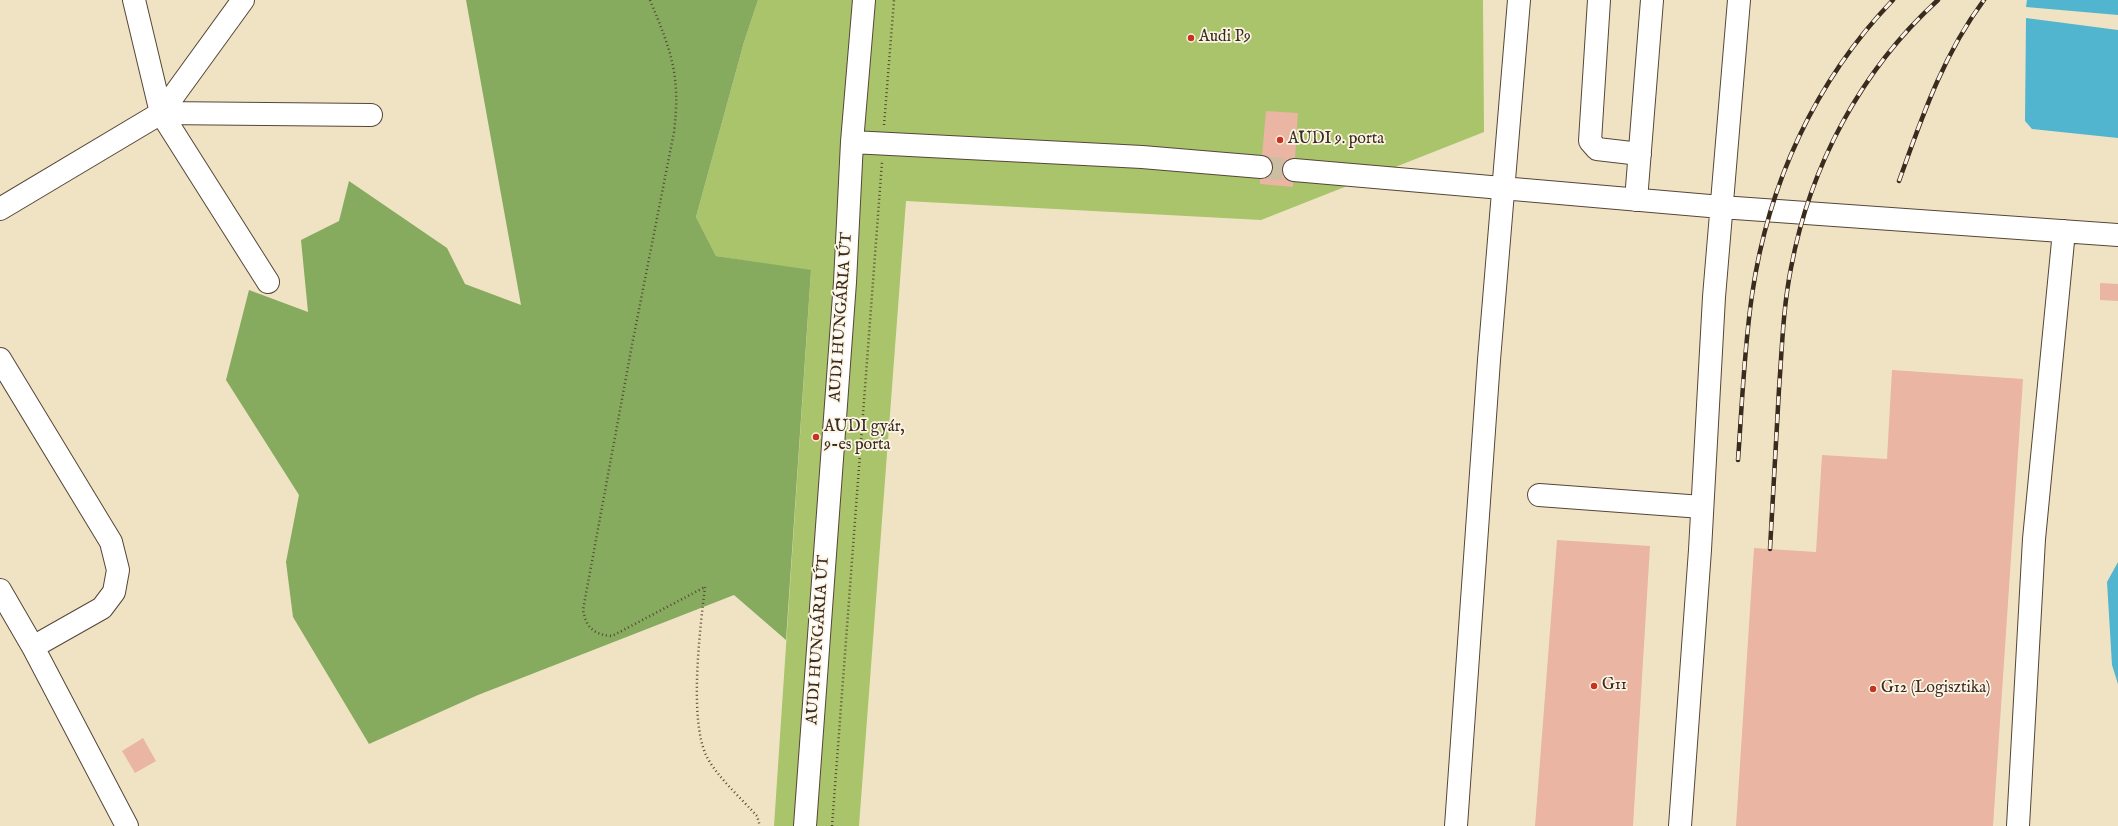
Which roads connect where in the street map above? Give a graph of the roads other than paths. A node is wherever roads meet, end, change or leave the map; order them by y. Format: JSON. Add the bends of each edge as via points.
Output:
{"nodes":[{"id":1,"x":134,"y":0,"type":"edge"},
{"id":2,"x":243,"y":0,"type":"edge"},
{"id":3,"x":864,"y":0,"type":"edge"},
{"id":4,"x":1519,"y":0,"type":"edge"},
{"id":5,"x":1599,"y":0,"type":"edge"},
{"id":6,"x":1652,"y":0,"type":"edge"},
{"id":7,"x":1739,"y":0,"type":"edge"},
{"id":8,"x":161,"y":113,"type":"junction"},
{"id":9,"x":370,"y":115,"type":"dead end"},
{"id":10,"x":852,"y":142,"type":"junction"},
{"id":11,"x":1640,"y":154,"type":"junction"},
{"id":12,"x":1261,"y":167,"type":"tunnel mouth"},
{"id":13,"x":1294,"y":170,"type":"tunnel mouth"},
{"id":14,"x":1503,"y":187,"type":"junction"},
{"id":15,"x":1636,"y":200,"type":"junction"},
{"id":16,"x":1721,"y":207,"type":"junction"},
{"id":17,"x":0,"y":209,"type":"edge"},
{"id":18,"x":2064,"y":231,"type":"junction"},
{"id":19,"x":2118,"y":235,"type":"edge"},
{"id":20,"x":268,"y":282,"type":"dead end"},
{"id":21,"x":0,"y":359,"type":"edge"},
{"id":22,"x":1539,"y":495,"type":"dead end"},
{"id":23,"x":1702,"y":506,"type":"junction"},
{"id":24,"x":0,"y":590,"type":"edge"},
{"id":25,"x":33,"y":647,"type":"junction"},
{"id":26,"x":127,"y":826,"type":"edge"},
{"id":27,"x":806,"y":826,"type":"edge"},
{"id":28,"x":1456,"y":826,"type":"edge"},
{"id":29,"x":1680,"y":826,"type":"edge"},
{"id":30,"x":2018,"y":826,"type":"edge"}],
"edges":[{"from":1,"to":8,"type":"street"},
{"from":2,"to":8,"type":"street"},
{"from":3,"to":10,"type":"street","name":"AUDI HUNGÁRIA ÚT"},
{"from":4,"to":14,"type":"street"},
{"from":5,"to":11,"type":"street","via":[[1590,141],[1598,149]]},
{"from":6,"to":11,"type":"street"},
{"from":7,"to":16,"type":"street"},
{"from":8,"to":9,"type":"street"},
{"from":8,"to":17,"type":"street"},
{"from":8,"to":20,"type":"street"},
{"from":10,"to":12,"type":"street","via":[[1142,157]]},
{"from":10,"to":27,"type":"street","name":"AUDI HUNGÁRIA ÚT","via":[[845,282]]},
{"from":11,"to":15,"type":"street"},
{"from":13,"to":14,"type":"street"},
{"from":14,"to":15,"type":"street"},
{"from":14,"to":28,"type":"street"},
{"from":15,"to":16,"type":"street"},
{"from":16,"to":18,"type":"street"},
{"from":16,"to":23,"type":"street"},
{"from":18,"to":19,"type":"street"},
{"from":18,"to":30,"type":"street","via":[[2034,539]]},
{"from":21,"to":25,"type":"street","via":[[111,542],[118,570],[114,592],[102,608]]},
{"from":22,"to":23,"type":"street"},
{"from":23,"to":29,"type":"street"},
{"from":24,"to":25,"type":"street"},
{"from":25,"to":26,"type":"street"}]}
